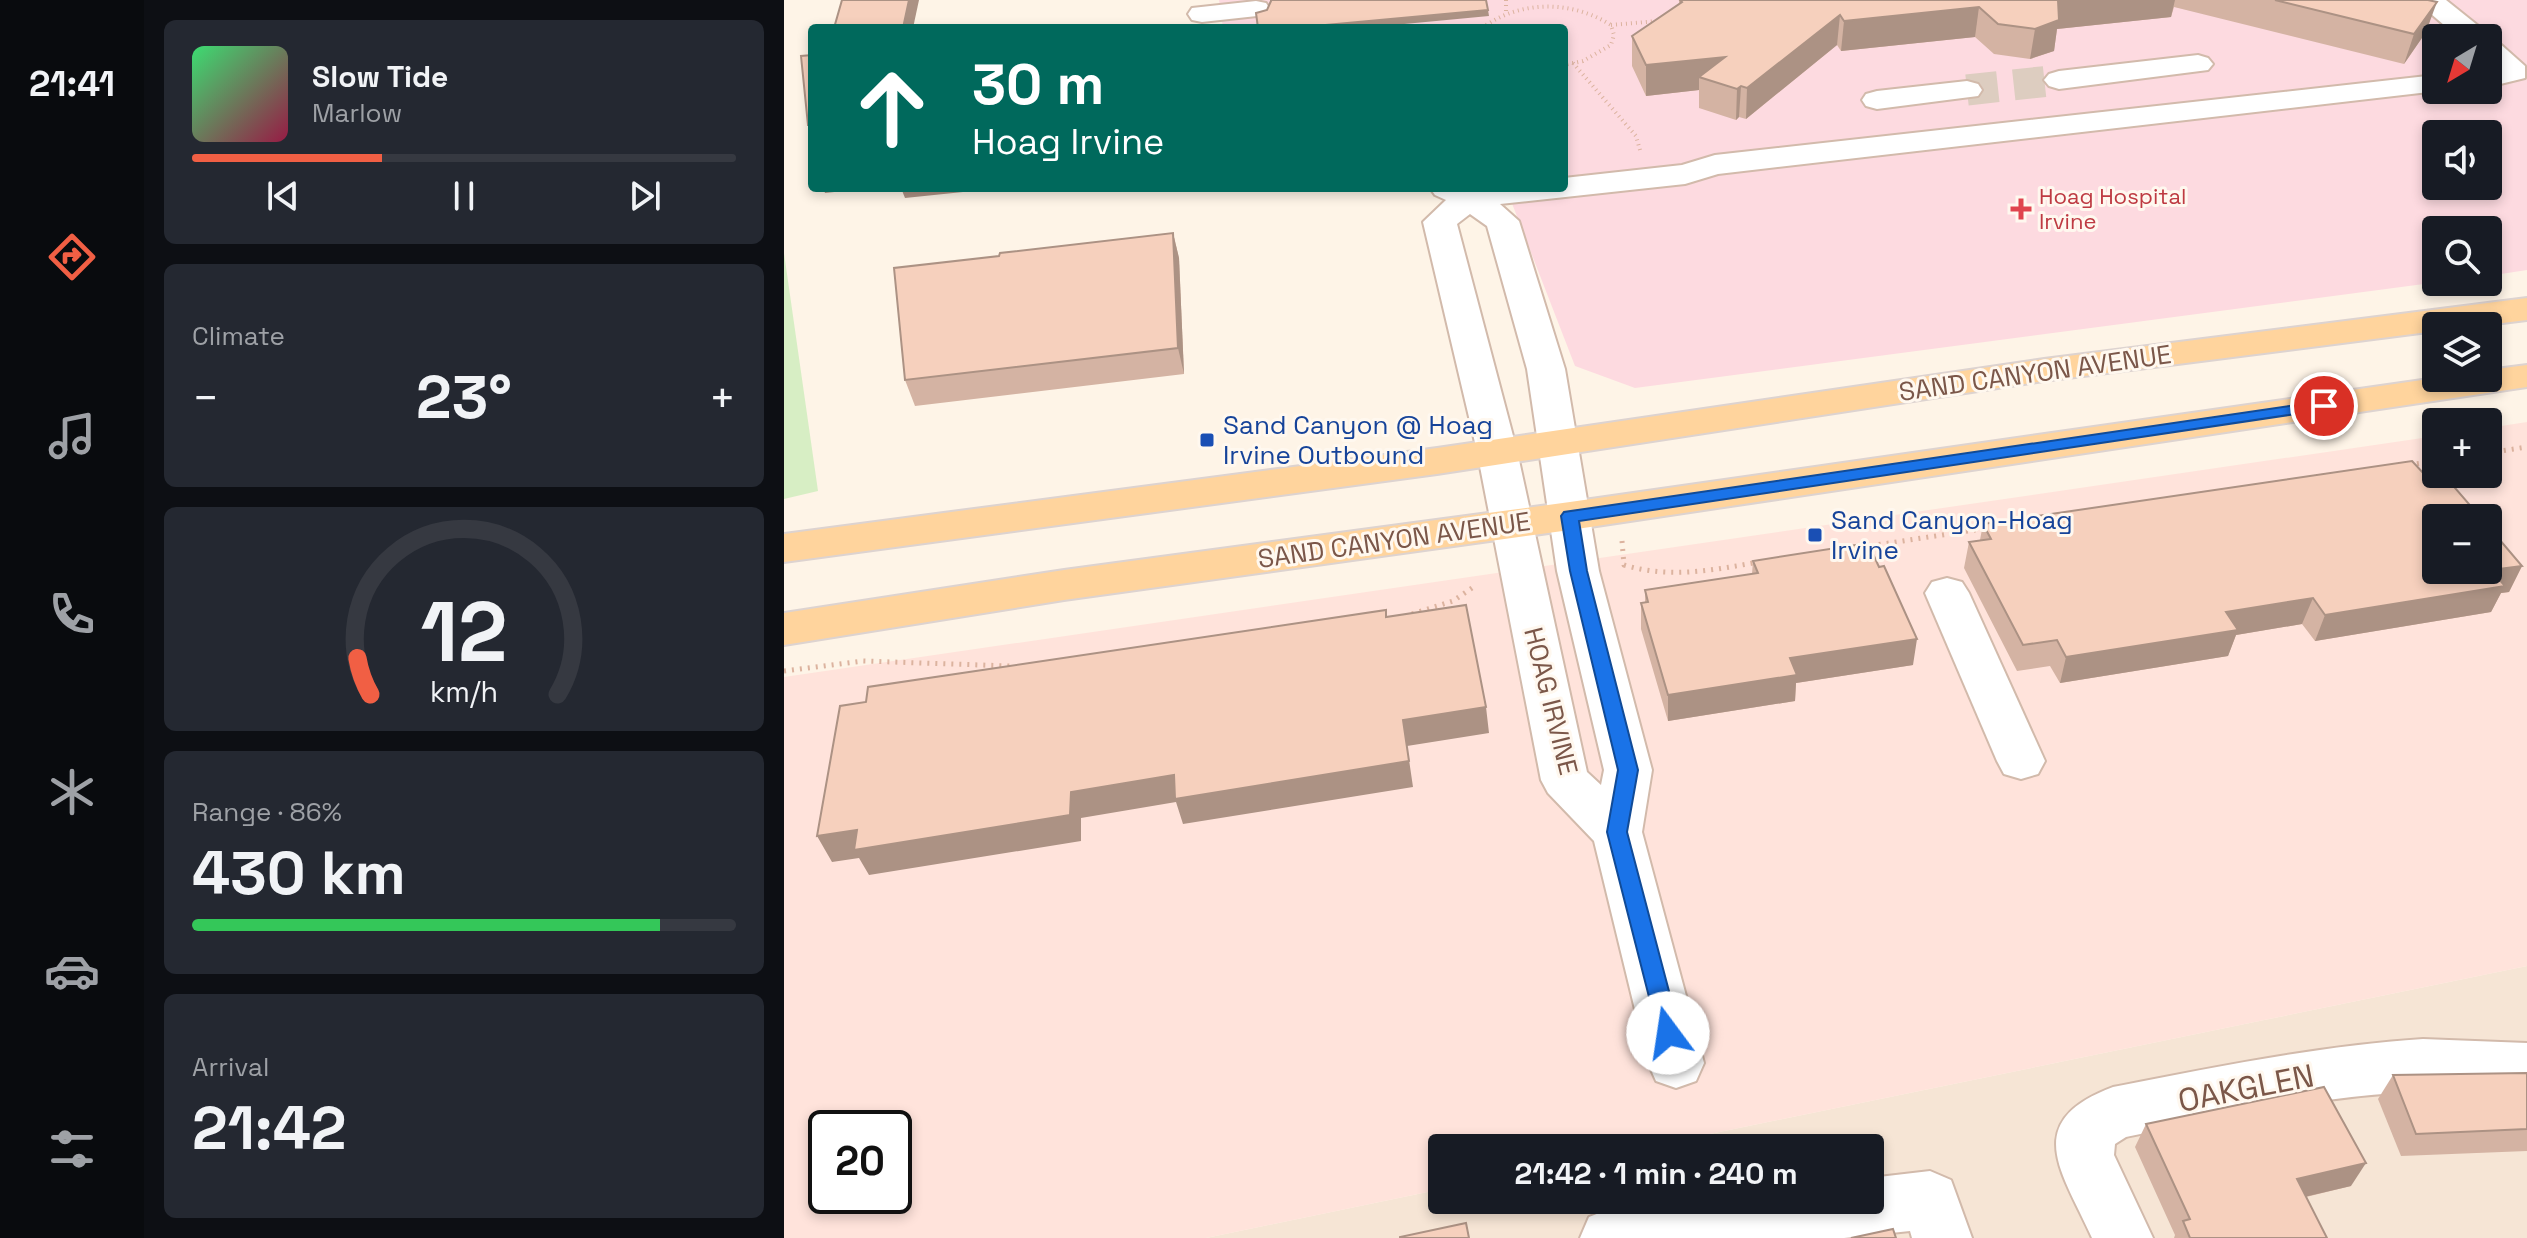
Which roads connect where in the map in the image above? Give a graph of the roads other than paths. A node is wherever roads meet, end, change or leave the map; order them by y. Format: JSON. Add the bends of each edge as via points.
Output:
{"nodes":[{"id":1,"x":2429,"y":0,"type":"edge"},
{"id":2,"x":1257,"y":14,"type":"edge"},
{"id":3,"x":1202,"y":17,"type":"edge"},
{"id":4,"x":2459,"y":24,"type":"edge"},
{"id":5,"x":2502,"y":60,"type":"edge"},
{"id":6,"x":2198,"y":64,"type":"dead end"},
{"id":7,"x":2502,"y":75,"type":"edge"},
{"id":8,"x":2059,"y":80,"type":"tunnel mouth"},
{"id":9,"x":2422,"y":86,"type":"edge"},
{"id":10,"x":1967,"y":90,"type":"tunnel mouth"},
{"id":11,"x":1910,"y":144,"type":"junction"},
{"id":12,"x":1568,"y":187,"type":"edge"},
{"id":13,"x":1479,"y":192,"type":"edge"},
{"id":14,"x":1458,"y":193,"type":"edge"},
{"id":15,"x":2527,"y":309,"type":"edge"},
{"id":16,"x":2527,"y":376,"type":"edge"},
{"id":17,"x":1556,"y":443,"type":"junction"},
{"id":18,"x":1497,"y":451,"type":"junction"},
{"id":19,"x":1570,"y":516,"type":"junction"},
{"id":20,"x":1510,"y":524,"type":"junction"},
{"id":21,"x":784,"y":548,"type":"edge"},
{"id":22,"x":1947,"y":593,"type":"dead end"},
{"id":23,"x":784,"y":629,"type":"edge"},
{"id":24,"x":2021,"y":761,"type":"dead end"},
{"id":25,"x":1617,"y":832,"type":"junction"},
{"id":26,"x":1676,"y":1063,"type":"dead end"},
{"id":27,"x":2527,"y":1068,"type":"edge"},
{"id":28,"x":1610,"y":1238,"type":"edge"},
{"id":29,"x":1942,"y":1238,"type":"edge"},
{"id":30,"x":2123,"y":1238,"type":"edge"}],
"edges":[{"from":1,"to":4,"type":"street"},
{"from":2,"to":3,"type":"street"},
{"from":5,"to":7,"type":"street","via":[[2515,72]]},
{"from":6,"to":8,"type":"street"},
{"from":9,"to":11,"type":"street"},
{"from":10,"to":11,"type":"street","via":[[1877,100]]},
{"from":11,"to":12,"type":"street"},
{"from":13,"to":14,"type":"street"},
{"from":14,"to":17,"type":"street","via":[[1502,221],[1546,369]]},
{"from":14,"to":18,"type":"street","name":"HOAG IRVINE","via":[[1440,222]]},
{"from":15,"to":17,"type":"main road","name":"SAND CANYON AVENUE","via":[[2044,370]]},
{"from":16,"to":19,"type":"main road","name":"SAND CANYON AVENUE"},
{"from":17,"to":18,"type":"main road","name":"SAND CANYON AVENUE"},
{"from":17,"to":19,"type":"street"},
{"from":18,"to":20,"type":"street","name":"HOAG IRVINE"},
{"from":18,"to":21,"type":"main road","name":"SAND CANYON AVENUE"},
{"from":19,"to":20,"type":"main road","name":"SAND CANYON AVENUE"},
{"from":19,"to":25,"type":"street","via":[[1578,571],[1628,770]]},
{"from":20,"to":23,"type":"main road","name":"SAND CANYON AVENUE"},
{"from":20,"to":25,"type":"street","name":"HOAG IRVINE","via":[[1565,780]]},
{"from":22,"to":24,"type":"street"},
{"from":25,"to":26,"type":"street"},
{"from":27,"to":30,"type":"street","name":"OAKGLEN","via":[[2489,1063],[2345,1069],[2113,1113],[2086,1131],[2085,1157]]},
{"from":28,"to":29,"type":"street","via":[[1930,1200]]}]}
